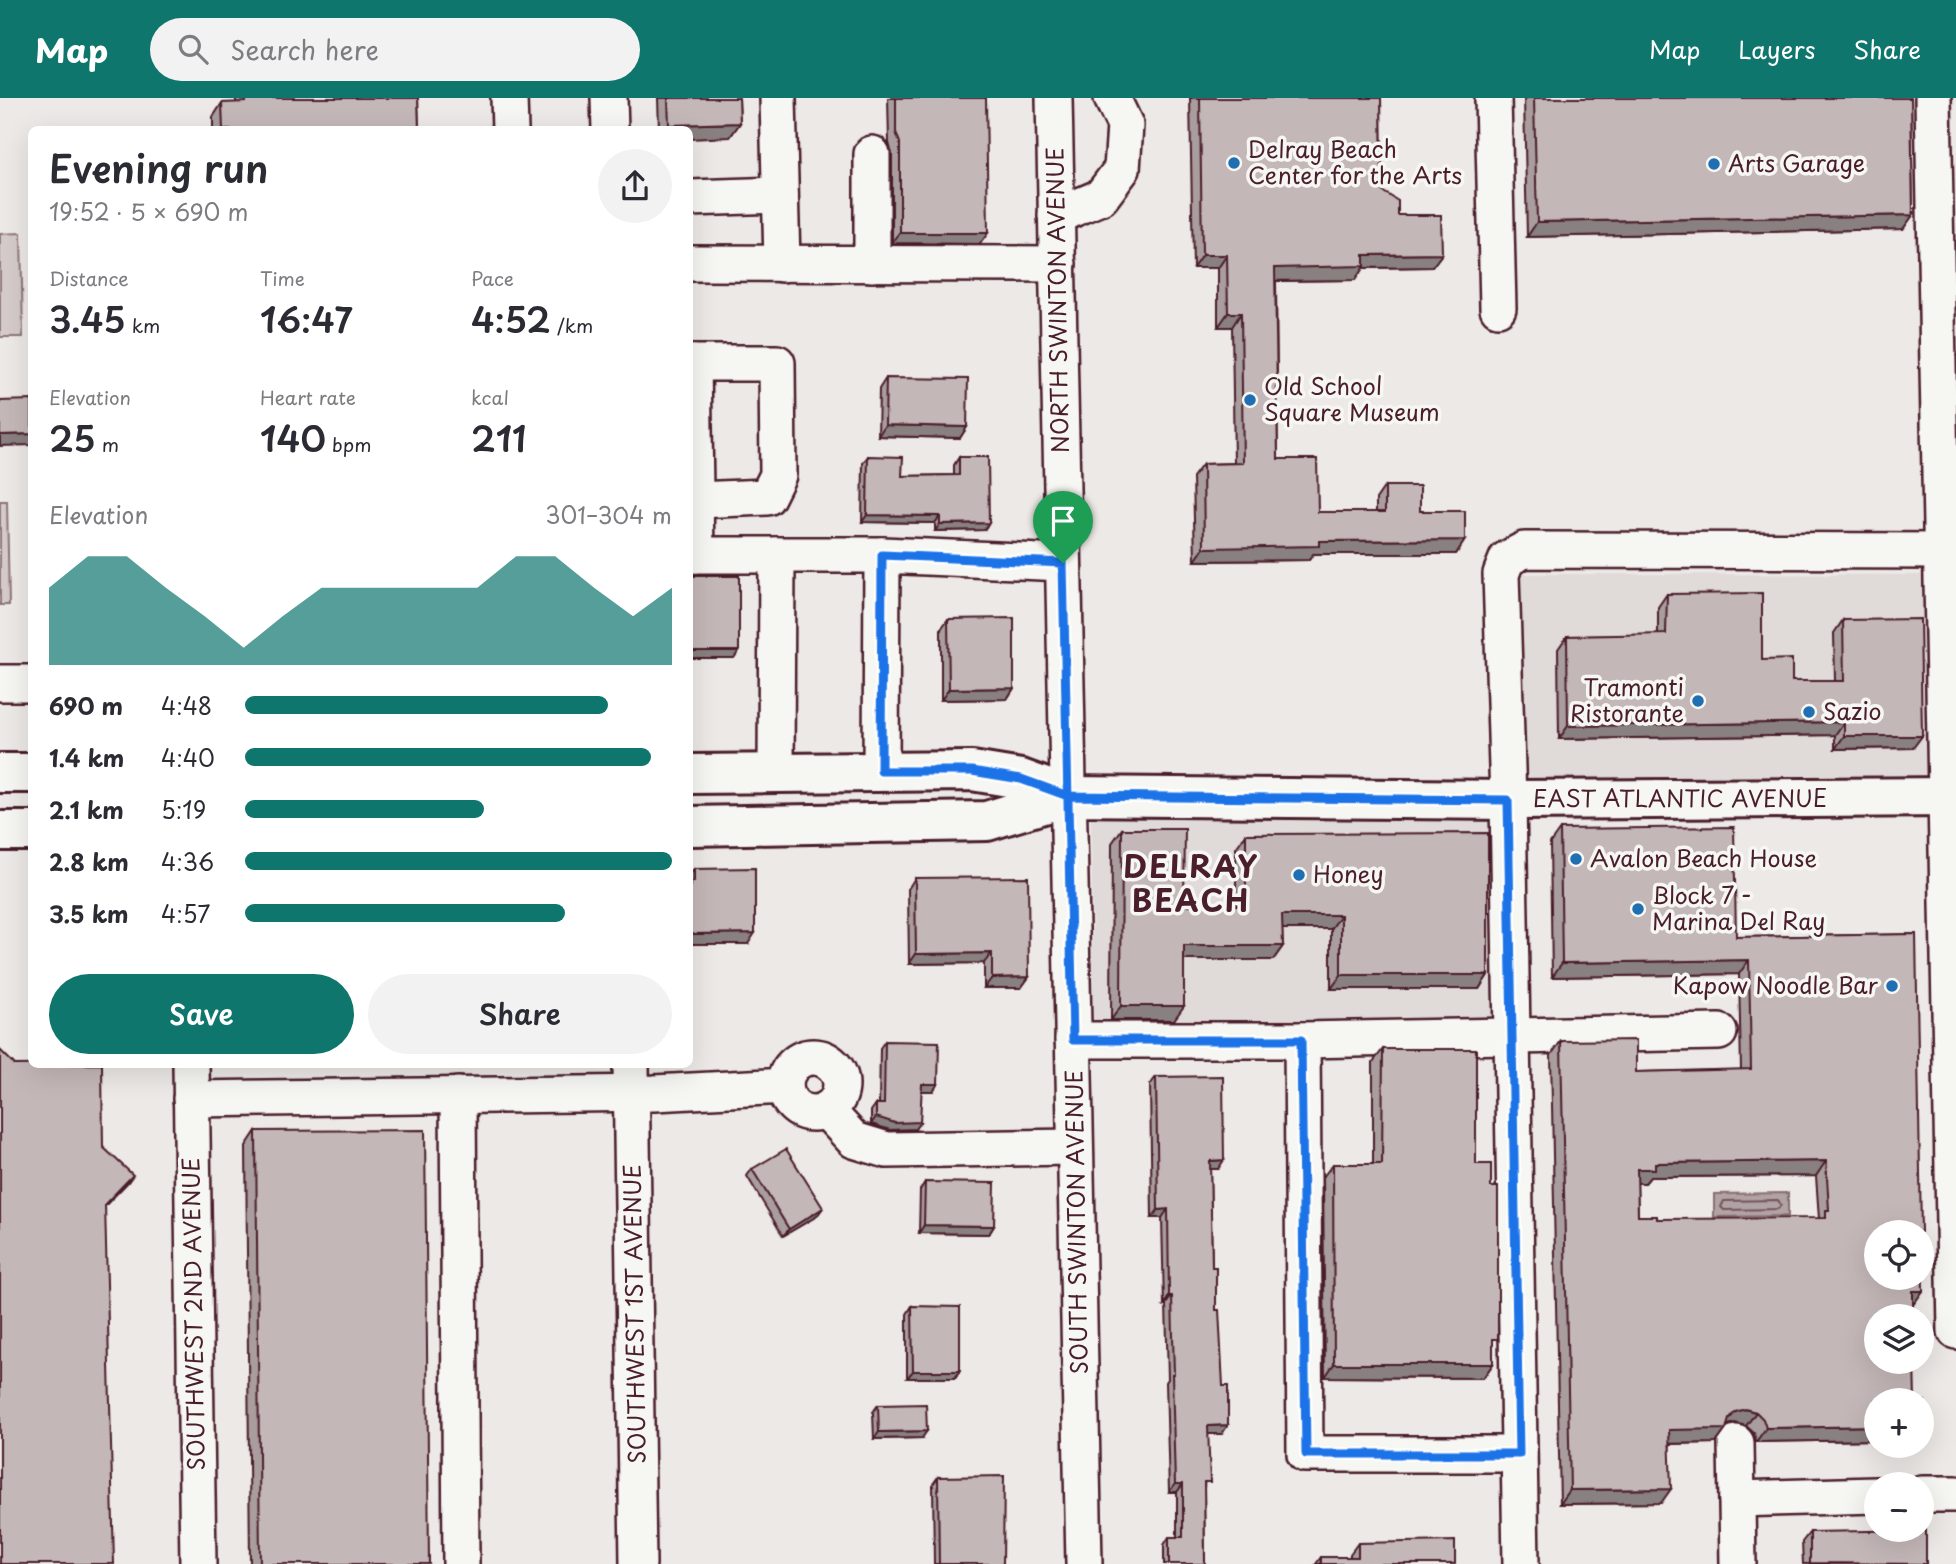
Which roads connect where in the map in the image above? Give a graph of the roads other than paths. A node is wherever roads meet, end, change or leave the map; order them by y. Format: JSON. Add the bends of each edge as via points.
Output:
{"nodes":[{"id":1,"x":509,"y":98,"type":"edge"},
{"id":2,"x":609,"y":98,"type":"edge"},
{"id":3,"x":778,"y":98,"type":"edge"},
{"id":4,"x":1054,"y":98,"type":"edge"},
{"id":5,"x":1112,"y":98,"type":"edge"},
{"id":6,"x":1493,"y":98,"type":"edge"},
{"id":7,"x":1933,"y":98,"type":"edge"},
{"id":8,"x":510,"y":126,"type":"edge"},
{"id":9,"x":610,"y":126,"type":"edge"},
{"id":10,"x":872,"y":154,"type":"dead end"},
{"id":11,"x":780,"y":195,"type":"junction"},
{"id":12,"x":693,"y":198,"type":"edge"},
{"id":13,"x":1056,"y":216,"type":"junction"},
{"id":14,"x":693,"y":263,"type":"edge"},
{"id":15,"x":782,"y":264,"type":"junction"},
{"id":16,"x":872,"y":264,"type":"junction"},
{"id":17,"x":1058,"y":264,"type":"junction"},
{"id":18,"x":1498,"y":307,"type":"dead end"},
{"id":19,"x":693,"y":363,"type":"edge"},
{"id":20,"x":693,"y":432,"type":"edge"},
{"id":21,"x":695,"y":500,"type":"junction"},
{"id":22,"x":1949,"y":551,"type":"edge"},
{"id":23,"x":693,"y":555,"type":"edge"},
{"id":24,"x":777,"y":555,"type":"junction"},
{"id":25,"x":882,"y":555,"type":"junction"},
{"id":26,"x":1063,"y":563,"type":"junction"},
{"id":27,"x":0,"y":683,"type":"edge"},
{"id":28,"x":28,"y":683,"type":"edge"},
{"id":29,"x":881,"y":771,"type":"junction"},
{"id":30,"x":28,"y":773,"type":"edge"},
{"id":31,"x":0,"y":774,"type":"edge"},
{"id":32,"x":776,"y":774,"type":"junction"},
{"id":33,"x":695,"y":778,"type":"edge"},
{"id":34,"x":1068,"y":796,"type":"junction"},
{"id":35,"x":1951,"y":797,"type":"edge"},
{"id":36,"x":1508,"y":800,"type":"junction"},
{"id":37,"x":693,"y":826,"type":"edge"},
{"id":38,"x":0,"y":831,"type":"edge"},
{"id":39,"x":28,"y":831,"type":"edge"},
{"id":40,"x":1719,"y":1032,"type":"dead end"},
{"id":41,"x":1512,"y":1036,"type":"junction"},
{"id":42,"x":1073,"y":1040,"type":"junction"},
{"id":43,"x":1301,"y":1040,"type":"junction"},
{"id":44,"x":191,"y":1068,"type":"edge"},
{"id":45,"x":631,"y":1078,"type":"edge"},
{"id":46,"x":785,"y":1086,"type":"junction"},
{"id":47,"x":458,"y":1095,"type":"junction"},
{"id":48,"x":191,"y":1099,"type":"junction"},
{"id":49,"x":826,"y":1110,"type":"junction"},
{"id":50,"x":1075,"y":1147,"type":"junction"},
{"id":51,"x":1955,"y":1191,"type":"edge"},
{"id":52,"x":1956,"y":1331,"type":"edge"},
{"id":53,"x":1736,"y":1443,"type":"dead end"},
{"id":54,"x":1519,"y":1454,"type":"junction"},
{"id":55,"x":1934,"y":1494,"type":"edge"},
{"id":56,"x":1956,"y":1494,"type":"edge"},
{"id":57,"x":1864,"y":1495,"type":"edge"},
{"id":58,"x":1737,"y":1499,"type":"junction"},
{"id":59,"x":198,"y":1564,"type":"edge"},
{"id":60,"x":461,"y":1564,"type":"edge"},
{"id":61,"x":638,"y":1564,"type":"edge"},
{"id":62,"x":1084,"y":1564,"type":"edge"},
{"id":63,"x":1521,"y":1564,"type":"edge"},
{"id":64,"x":1738,"y":1564,"type":"edge"}],
"edges":[{"from":1,"to":8,"type":"street"},
{"from":2,"to":9,"type":"street"},
{"from":3,"to":11,"type":"street"},
{"from":4,"to":13,"type":"street","name":"NORTH SWINTON AVENUE"},
{"from":5,"to":13,"type":"street","via":[[1125,125],[1122,169],[1101,197]]},
{"from":6,"to":18,"type":"street"},
{"from":7,"to":22,"type":"street"},
{"from":10,"to":16,"type":"street"},
{"from":11,"to":12,"type":"street"},
{"from":11,"to":15,"type":"street"},
{"from":13,"to":17,"type":"street","name":"NORTH SWINTON AVENUE"},
{"from":14,"to":15,"type":"street"},
{"from":15,"to":16,"type":"street"},
{"from":16,"to":17,"type":"street"},
{"from":17,"to":26,"type":"street","name":"NORTH SWINTON AVENUE"},
{"from":19,"to":21,"type":"street","via":[[777,363],[778,475],[767,497]]},
{"from":20,"to":21,"type":"street"},
{"from":21,"to":23,"type":"street"},
{"from":22,"to":35,"type":"street"},
{"from":22,"to":36,"type":"street","via":[[1524,550],[1507,559],[1501,574]]},
{"from":23,"to":24,"type":"street"},
{"from":24,"to":25,"type":"street"},
{"from":24,"to":32,"type":"street"},
{"from":25,"to":26,"type":"street"},
{"from":25,"to":29,"type":"street"},
{"from":26,"to":34,"type":"street","name":"NORTH SWINTON AVENUE"},
{"from":27,"to":28,"type":"street"},
{"from":29,"to":32,"type":"main road"},
{"from":29,"to":34,"type":"main road","via":[[972,771],[1021,779]]},
{"from":30,"to":31,"type":"main road"},
{"from":32,"to":33,"type":"main road"},
{"from":34,"to":36,"type":"main road","name":"EAST ATLANTIC AVENUE"},
{"from":34,"to":37,"type":"main road","via":[[987,821]]},
{"from":34,"to":42,"type":"street","name":"SOUTH SWINTON AVENUE"},
{"from":35,"to":36,"type":"main road","name":"EAST ATLANTIC AVENUE"},
{"from":35,"to":51,"type":"street"},
{"from":36,"to":41,"type":"street"},
{"from":38,"to":39,"type":"main road"},
{"from":40,"to":41,"type":"street"},
{"from":41,"to":43,"type":"street"},
{"from":41,"to":54,"type":"street"},
{"from":42,"to":43,"type":"street"},
{"from":42,"to":50,"type":"street","name":"SOUTH SWINTON AVENUE"},
{"from":43,"to":54,"type":"street","via":[[1306,1454]]},
{"from":44,"to":48,"type":"street","name":"SOUTHWEST 2ND AVENUE"},
{"from":45,"to":46,"type":"street","via":[[654,1093]]},
{"from":45,"to":47,"type":"street"},
{"from":45,"to":61,"type":"street","name":"SOUTHWEST 1ST AVENUE"},
{"from":46,"to":49,"type":"street","via":[[799,1109]]},
{"from":46,"to":49,"type":"street","via":[[797,1062],[814,1057],[831,1063],[841,1088]]},
{"from":47,"to":48,"type":"street"},
{"from":47,"to":60,"type":"street"},
{"from":48,"to":59,"type":"street","name":"SOUTHWEST 2ND AVENUE"},
{"from":49,"to":50,"type":"street","via":[[854,1140],[887,1150]]},
{"from":50,"to":62,"type":"street","name":"SOUTH SWINTON AVENUE"},
{"from":51,"to":52,"type":"street"},
{"from":53,"to":58,"type":"street"},
{"from":54,"to":63,"type":"street"},
{"from":55,"to":56,"type":"street"},
{"from":57,"to":58,"type":"street"},
{"from":58,"to":64,"type":"street"}]}
